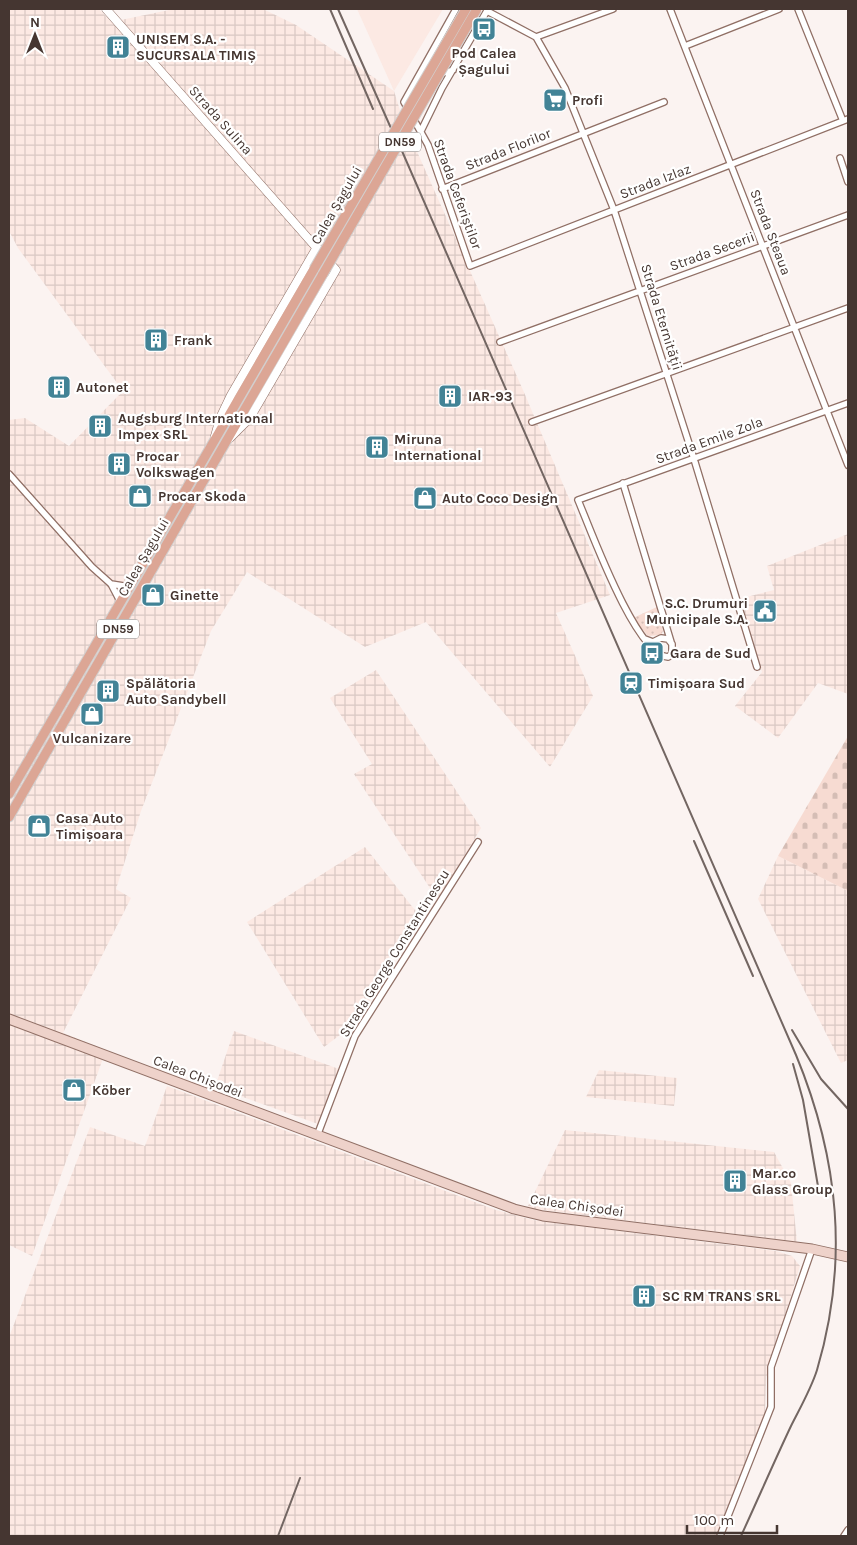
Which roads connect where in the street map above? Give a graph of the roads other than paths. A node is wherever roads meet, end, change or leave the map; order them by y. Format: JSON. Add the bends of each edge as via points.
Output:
{"nodes":[{"id":1,"x":106,"y":9,"type":"edge"},
{"id":2,"x":456,"y":9,"type":"edge"},
{"id":3,"x":466,"y":9,"type":"edge"},
{"id":4,"x":477,"y":9,"type":"edge"},
{"id":5,"x":613,"y":9,"type":"edge"},
{"id":6,"x":670,"y":9,"type":"edge"},
{"id":7,"x":779,"y":9,"type":"edge"},
{"id":8,"x":798,"y":9,"type":"edge"},
{"id":9,"x":488,"y":10,"type":"edge"},
{"id":10,"x":536,"y":37,"type":"junction"},
{"id":11,"x":685,"y":46,"type":"junction"},
{"id":12,"x":430,"y":56,"type":"junction"},
{"id":13,"x":453,"y":70,"type":"junction"},
{"id":14,"x":664,"y":102,"type":"dead end"},
{"id":15,"x":845,"y":120,"type":"edge"},
{"id":16,"x":421,"y":131,"type":"junction"},
{"id":17,"x":583,"y":134,"type":"junction"},
{"id":18,"x":840,"y":158,"type":"dead end"},
{"id":19,"x":731,"y":164,"type":"junction"},
{"id":20,"x":848,"y":182,"type":"edge"},
{"id":21,"x":442,"y":189,"type":"junction"},
{"id":22,"x":614,"y":210,"type":"junction"},
{"id":23,"x":848,"y":215,"type":"edge"},
{"id":24,"x":763,"y":246,"type":"junction"},
{"id":25,"x":317,"y":247,"type":"junction"},
{"id":26,"x":470,"y":266,"type":"joint"},
{"id":27,"x":336,"y":270,"type":"joint"},
{"id":28,"x":641,"y":291,"type":"junction"},
{"id":29,"x":848,"y":308,"type":"edge"},
{"id":30,"x":795,"y":327,"type":"junction"},
{"id":31,"x":500,"y":342,"type":"dead end"},
{"id":32,"x":666,"y":375,"type":"junction"},
{"id":33,"x":848,"y":403,"type":"edge"},
{"id":34,"x":827,"y":410,"type":"junction"},
{"id":35,"x":532,"y":422,"type":"dead end"},
{"id":36,"x":226,"y":441,"type":"junction"},
{"id":37,"x":214,"y":444,"type":"junction"},
{"id":38,"x":694,"y":459,"type":"junction"},
{"id":39,"x":848,"y":464,"type":"edge"},
{"id":40,"x":9,"y":474,"type":"edge"},
{"id":41,"x":623,"y":483,"type":"junction"},
{"id":42,"x":111,"y":584,"type":"junction"},
{"id":43,"x":130,"y":587,"type":"junction"},
{"id":44,"x":121,"y":603,"type":"junction"},
{"id":45,"x":667,"y":630,"type":"junction"},
{"id":46,"x":645,"y":639,"type":"junction"},
{"id":47,"x":659,"y":639,"type":"junction"},
{"id":48,"x":671,"y":643,"type":"junction"},
{"id":49,"x":657,"y":651,"type":"junction"},
{"id":50,"x":757,"y":667,"type":"dead end"},
{"id":51,"x":9,"y":794,"type":"edge"},
{"id":52,"x":9,"y":817,"type":"edge"},
{"id":53,"x":478,"y":842,"type":"dead end"},
{"id":54,"x":9,"y":1019,"type":"edge"},
{"id":55,"x":317,"y":1136,"type":"junction"},
{"id":56,"x":812,"y":1249,"type":"junction"},
{"id":57,"x":848,"y":1257,"type":"edge"},
{"id":58,"x":848,"y":1530,"type":"edge"},
{"id":59,"x":720,"y":1536,"type":"edge"},
{"id":60,"x":844,"y":1536,"type":"edge"}],
"edges":[{"from":1,"to":25,"type":"street","name":"Strada Sulina"},
{"from":2,"to":12,"type":"street"},
{"from":3,"to":37,"type":"main road","name":"Calea Șagului","number":"DN59","bridge":true},
{"from":4,"to":36,"type":"main road","name":"Calea Șagului","number":"DN59","bridge":true},
{"from":5,"to":10,"type":"street"},
{"from":6,"to":11,"type":"street","name":"Strada Steaua"},
{"from":7,"to":11,"type":"street"},
{"from":8,"to":15,"type":"street"},
{"from":9,"to":10,"type":"street"},
{"from":9,"to":13,"type":"street"},
{"from":10,"to":17,"type":"street","name":"Strada Eternității","via":[[565,88]]},
{"from":11,"to":19,"type":"street","name":"Strada Steaua"},
{"from":12,"to":13,"type":"street","via":[[428,64],[434,73],[442,75]]},
{"from":12,"to":16,"type":"street","via":[[404,102]]},
{"from":13,"to":16,"type":"street"},
{"from":14,"to":17,"type":"street","name":"Strada Florilor"},
{"from":15,"to":19,"type":"street","name":"Strada Izlaz"},
{"from":16,"to":21,"type":"street","name":"Strada Ceferiștilor"},
{"from":17,"to":21,"type":"street","name":"Strada Florilor"},
{"from":17,"to":22,"type":"street","name":"Strada Eternității"},
{"from":18,"to":20,"type":"street"},
{"from":19,"to":22,"type":"street","name":"Strada Izlaz"},
{"from":19,"to":24,"type":"street","name":"Strada Steaua"},
{"from":21,"to":26,"type":"street","name":"Strada Ceferiștilor"},
{"from":22,"to":26,"type":"street","name":"Strada Izlaz"},
{"from":22,"to":28,"type":"street","name":"Strada Eternității"},
{"from":23,"to":24,"type":"street","name":"Strada Secerii"},
{"from":24,"to":28,"type":"street","name":"Strada Secerii"},
{"from":24,"to":30,"type":"street","name":"Strada Steaua"},
{"from":25,"to":27,"type":"street","name":"Strada Sulina"},
{"from":25,"to":37,"type":"street","name":"Calea Șagului","via":[[230,395]]},
{"from":27,"to":36,"type":"street","name":"Calea Șagului","via":[[250,418]]},
{"from":28,"to":31,"type":"street","name":"Strada Secerii"},
{"from":28,"to":32,"type":"street","name":"Strada Eternității"},
{"from":29,"to":30,"type":"street"},
{"from":30,"to":32,"type":"street"},
{"from":30,"to":34,"type":"street","name":"Strada Steaua"},
{"from":32,"to":35,"type":"street"},
{"from":32,"to":38,"type":"street","name":"Strada Eternității"},
{"from":33,"to":34,"type":"street","name":"Strada Emile Zola"},
{"from":34,"to":38,"type":"street","name":"Strada Emile Zola"},
{"from":34,"to":39,"type":"street","name":"Strada Steaua"},
{"from":36,"to":52,"type":"main road","name":"Calea Șagului","number":"DN59"},
{"from":37,"to":43,"type":"main road","name":"Calea Șagului","number":"DN59"},
{"from":38,"to":41,"type":"street","name":"Strada Emile Zola"},
{"from":38,"to":50,"type":"street","name":"Strada Eternității"},
{"from":40,"to":42,"type":"street"},
{"from":41,"to":45,"type":"street"},
{"from":41,"to":46,"type":"street","name":"Strada Emile Zola","via":[[578,500],[626,614]]},
{"from":42,"to":43,"type":"street"},
{"from":42,"to":44,"type":"street"},
{"from":43,"to":44,"type":"main road","name":"Calea Șagului","number":"DN59"},
{"from":44,"to":51,"type":"main road","name":"Calea Șagului","number":"DN59"},
{"from":45,"to":47,"type":"street"},
{"from":45,"to":48,"type":"street"},
{"from":46,"to":47,"type":"street","via":[[650,642]]},
{"from":46,"to":49,"type":"street"},
{"from":47,"to":48,"type":"street","via":[[666,638]]},
{"from":47,"to":49,"type":"street","via":[[655,646]]},
{"from":48,"to":49,"type":"street","via":[[673,651],[670,656],[664,657]]},
{"from":53,"to":55,"type":"street","name":"Strada George Constantinescu","via":[[355,1036]]},
{"from":54,"to":55,"type":"main road","name":"Calea Chișodei"},
{"from":55,"to":56,"type":"main road","name":"Calea Chișodei","via":[[529,1213]]},
{"from":56,"to":57,"type":"main road","name":"Calea Chișodei"},
{"from":56,"to":59,"type":"street","via":[[771,1367],[771,1407]]},
{"from":58,"to":60,"type":"street"}]}
